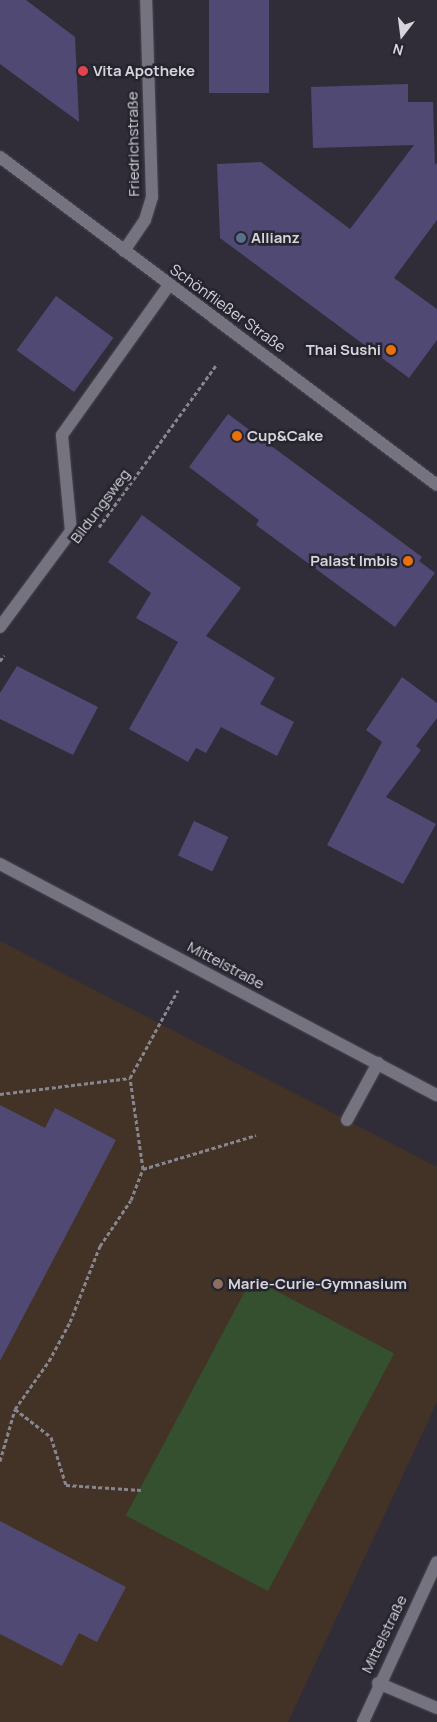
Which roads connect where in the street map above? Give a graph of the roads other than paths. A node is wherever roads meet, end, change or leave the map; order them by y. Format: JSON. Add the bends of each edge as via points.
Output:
{"nodes":[{"id":1,"x":146,"y":0,"type":"edge"},
{"id":2,"x":0,"y":157,"type":"edge"},
{"id":3,"x":124,"y":251,"type":"junction"},
{"id":4,"x":169,"y":285,"type":"junction"},
{"id":5,"x":437,"y":485,"type":"edge"},
{"id":6,"x":0,"y":627,"type":"edge"},
{"id":7,"x":0,"y":864,"type":"edge"},
{"id":8,"x":378,"y":1063,"type":"junction"},
{"id":9,"x":437,"y":1095,"type":"edge"},
{"id":10,"x":347,"y":1120,"type":"dead end"},
{"id":11,"x":437,"y":1562,"type":"edge"},
{"id":12,"x":378,"y":1683,"type":"junction"},
{"id":13,"x":437,"y":1708,"type":"edge"},
{"id":14,"x":363,"y":1722,"type":"edge"}],
"edges":[{"from":1,"to":3,"type":"street","name":"Friedrichstraße","via":[[152,197],[146,220]]},
{"from":2,"to":3,"type":"street","name":"Schönfließer Straße"},
{"from":3,"to":4,"type":"street","name":"Schönfließer Straße"},
{"from":4,"to":5,"type":"street","name":"Schönfließer Straße"},
{"from":4,"to":6,"type":"street","via":[[62,435],[71,531]]},
{"from":7,"to":8,"type":"street","name":"Mittelstraße"},
{"from":8,"to":9,"type":"street","name":"Mittelstraße"},
{"from":8,"to":10,"type":"street"},
{"from":11,"to":12,"type":"street","name":"Mittelstraße"},
{"from":12,"to":13,"type":"street"},
{"from":12,"to":14,"type":"street","name":"Mittelstraße"}]}
